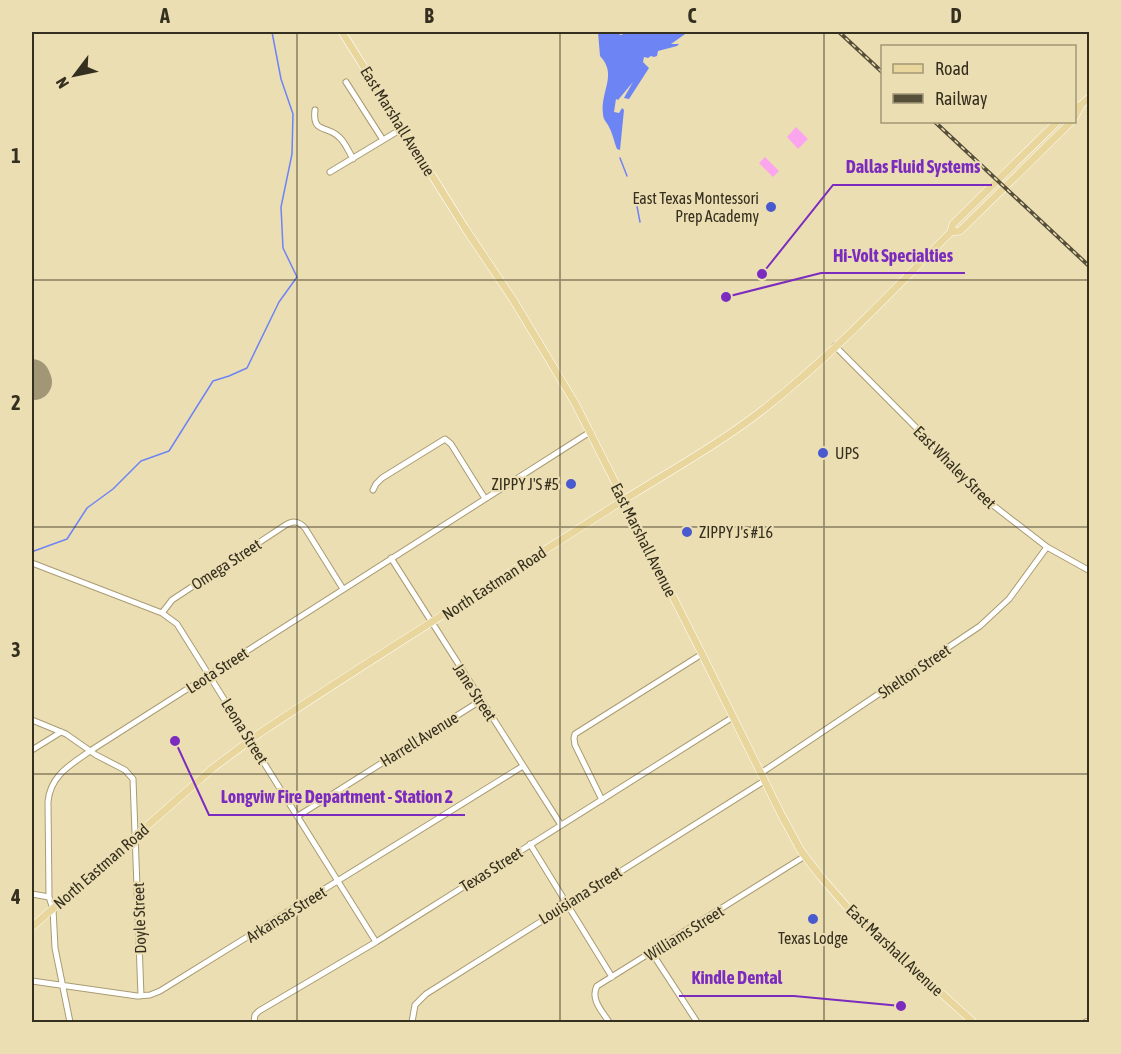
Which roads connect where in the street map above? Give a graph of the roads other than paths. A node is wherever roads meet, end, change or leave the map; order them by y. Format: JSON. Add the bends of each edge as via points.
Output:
{"nodes":[{"id":1,"x":342,"y":32,"type":"edge"},
{"id":2,"x":346,"y":82,"type":"dead end"},
{"id":3,"x":1089,"y":97,"type":"edge"},
{"id":4,"x":1078,"y":106,"type":"edge"},
{"id":5,"x":315,"y":110,"type":"dead end"},
{"id":6,"x":1056,"y":123,"type":"edge"},
{"id":7,"x":1070,"y":123,"type":"edge"},
{"id":8,"x":403,"y":128,"type":"junction"},
{"id":9,"x":383,"y":141,"type":"junction"},
{"id":10,"x":353,"y":159,"type":"junction"},
{"id":11,"x":330,"y":172,"type":"dead end"},
{"id":12,"x":951,"y":232,"type":"junction"},
{"id":13,"x":835,"y":346,"type":"junction"},
{"id":14,"x":590,"y":432,"type":"junction"},
{"id":15,"x":373,"y":490,"type":"dead end"},
{"id":16,"x":484,"y":497,"type":"junction"},
{"id":17,"x":624,"y":500,"type":"junction"},
{"id":18,"x":1047,"y":547,"type":"junction"},
{"id":19,"x":391,"y":558,"type":"junction"},
{"id":20,"x":32,"y":564,"type":"edge"},
{"id":21,"x":1089,"y":571,"type":"edge"},
{"id":22,"x":343,"y":589,"type":"junction"},
{"id":23,"x":162,"y":613,"type":"junction"},
{"id":24,"x":431,"y":623,"type":"junction"},
{"id":25,"x":702,"y":654,"type":"junction"},
{"id":26,"x":210,"y":675,"type":"junction"},
{"id":27,"x":480,"y":701,"type":"junction"},
{"id":28,"x":733,"y":717,"type":"junction"},
{"id":29,"x":32,"y":720,"type":"edge"},
{"id":30,"x":61,"y":732,"type":"junction"},
{"id":31,"x":250,"y":740,"type":"junction"},
{"id":32,"x":32,"y":750,"type":"edge"},
{"id":33,"x":90,"y":751,"type":"junction"},
{"id":34,"x":523,"y":766,"type":"junction"},
{"id":35,"x":763,"y":777,"type":"junction"},
{"id":36,"x":602,"y":800,"type":"junction"},
{"id":37,"x":298,"y":816,"type":"junction"},
{"id":38,"x":561,"y":825,"type":"junction"},
{"id":39,"x":136,"y":835,"type":"junction"},
{"id":40,"x":530,"y":844,"type":"junction"},
{"id":41,"x":805,"y":856,"type":"junction"},
{"id":42,"x":339,"y":882,"type":"junction"},
{"id":43,"x":32,"y":894,"type":"edge"},
{"id":44,"x":49,"y":897,"type":"junction"},
{"id":45,"x":567,"y":904,"type":"junction"},
{"id":46,"x":53,"y":909,"type":"junction"},
{"id":47,"x":32,"y":927,"type":"edge"},
{"id":48,"x":376,"y":942,"type":"junction"},
{"id":49,"x":652,"y":952,"type":"junction"},
{"id":50,"x":612,"y":977,"type":"junction"},
{"id":51,"x":32,"y":981,"type":"edge"},
{"id":52,"x":62,"y":984,"type":"junction"},
{"id":53,"x":141,"y":996,"type":"junction"},
{"id":54,"x":70,"y":1023,"type":"edge"},
{"id":55,"x":254,"y":1023,"type":"edge"},
{"id":56,"x":412,"y":1023,"type":"edge"},
{"id":57,"x":609,"y":1023,"type":"edge"},
{"id":58,"x":697,"y":1023,"type":"edge"},
{"id":59,"x":973,"y":1023,"type":"edge"}],
"edges":[{"from":1,"to":8,"type":"main road","name":"East Marshall Avenue"},
{"from":2,"to":9,"type":"street"},
{"from":3,"to":4,"type":"main road"},
{"from":5,"to":10,"type":"street","via":[[318,126],[339,137]]},
{"from":6,"to":12,"type":"main road","name":"North Eastman Road","via":[[953,224]]},
{"from":7,"to":12,"type":"main road","name":"North Eastman Road","via":[[960,231]]},
{"from":8,"to":9,"type":"street"},
{"from":8,"to":14,"type":"main road","name":"East Marshall Avenue","via":[[514,301]]},
{"from":9,"to":10,"type":"street"},
{"from":10,"to":11,"type":"street"},
{"from":12,"to":13,"type":"main road","name":"North Eastman Road"},
{"from":13,"to":17,"type":"main road","name":"North Eastman Road","via":[[752,418]]},
{"from":13,"to":18,"type":"street","name":"East Whaley Street","via":[[982,495]]},
{"from":14,"to":16,"type":"street","name":"Leota Street"},
{"from":14,"to":17,"type":"main road","name":"East Marshall Avenue"},
{"from":15,"to":16,"type":"street","via":[[382,478],[445,439],[452,444]]},
{"from":16,"to":19,"type":"street","name":"Leota Street"},
{"from":17,"to":24,"type":"main road","name":"North Eastman Road"},
{"from":17,"to":25,"type":"main road","name":"East Marshall Avenue"},
{"from":18,"to":21,"type":"street","name":"East Whaley Street"},
{"from":18,"to":35,"type":"street","name":"Shelton Street","via":[[1014,594],[985,622]]},
{"from":19,"to":22,"type":"street","name":"Leota Street"},
{"from":19,"to":24,"type":"street","name":"Jane Street"},
{"from":20,"to":23,"type":"street","name":"Leona Street"},
{"from":22,"to":23,"type":"street","name":"Omega Street","via":[[305,528],[296,522],[284,526],[172,600]]},
{"from":22,"to":26,"type":"street","name":"Leota Street"},
{"from":23,"to":26,"type":"street","name":"Leona Street","via":[[179,626]]},
{"from":24,"to":27,"type":"street","name":"Jane Street"},
{"from":24,"to":31,"type":"main road","name":"North Eastman Road"},
{"from":25,"to":28,"type":"main road","name":"East Marshall Avenue"},
{"from":25,"to":36,"type":"street","via":[[580,729],[574,738],[575,745]]},
{"from":26,"to":31,"type":"street","name":"Leona Street"},
{"from":26,"to":33,"type":"street","name":"Leota Street"},
{"from":27,"to":34,"type":"street","name":"Jane Street"},
{"from":27,"to":37,"type":"street","name":"Harrell Avenue"},
{"from":28,"to":35,"type":"main road","name":"East Marshall Avenue"},
{"from":28,"to":36,"type":"street","name":"Texas Street"},
{"from":29,"to":30,"type":"street","name":"Doyle Street"},
{"from":30,"to":32,"type":"street"},
{"from":30,"to":33,"type":"street","name":"Doyle Street"},
{"from":31,"to":37,"type":"street","name":"Leona Street"},
{"from":31,"to":39,"type":"main road","name":"North Eastman Road"},
{"from":33,"to":39,"type":"street","name":"Doyle Street","via":[[122,767],[132,777]]},
{"from":33,"to":44,"type":"street","name":"Leota Street","via":[[58,775],[49,792]]},
{"from":34,"to":38,"type":"street","name":"Jane Street"},
{"from":34,"to":42,"type":"street","name":"Arkansas Street"},
{"from":35,"to":41,"type":"main road","name":"East Marshall Avenue"},
{"from":35,"to":45,"type":"street","name":"Louisiana Street"},
{"from":36,"to":38,"type":"street","name":"Texas Street"},
{"from":37,"to":42,"type":"street","name":"Leona Street"},
{"from":38,"to":40,"type":"street","name":"Texas Street"},
{"from":39,"to":46,"type":"main road","name":"North Eastman Road"},
{"from":39,"to":53,"type":"street","name":"Doyle Street"},
{"from":40,"to":45,"type":"street"},
{"from":40,"to":48,"type":"street","name":"Texas Street"},
{"from":41,"to":49,"type":"street","name":"Williams Street"},
{"from":41,"to":59,"type":"main road","name":"East Marshall Avenue","via":[[848,908]]},
{"from":42,"to":48,"type":"street","name":"Leona Street"},
{"from":42,"to":53,"type":"street","name":"Arkansas Street","via":[[165,988]]},
{"from":43,"to":44,"type":"street"},
{"from":44,"to":46,"type":"street","name":"Leota Street"},
{"from":45,"to":50,"type":"street"},
{"from":45,"to":56,"type":"street","name":"Louisiana Street","via":[[426,994],[415,1005]]},
{"from":46,"to":47,"type":"main road","name":"North Eastman Road"},
{"from":46,"to":52,"type":"street","name":"Leota Street"},
{"from":48,"to":55,"type":"street","name":"Texas Street","via":[[259,1011]]},
{"from":49,"to":50,"type":"street","name":"Williams Street"},
{"from":49,"to":58,"type":"street"},
{"from":50,"to":57,"type":"street","name":"Williams Street","via":[[597,986],[594,994]]},
{"from":51,"to":52,"type":"street","name":"Arkansas Street"},
{"from":52,"to":53,"type":"street","name":"Arkansas Street"},
{"from":52,"to":54,"type":"street","name":"Leota Street"}]}
